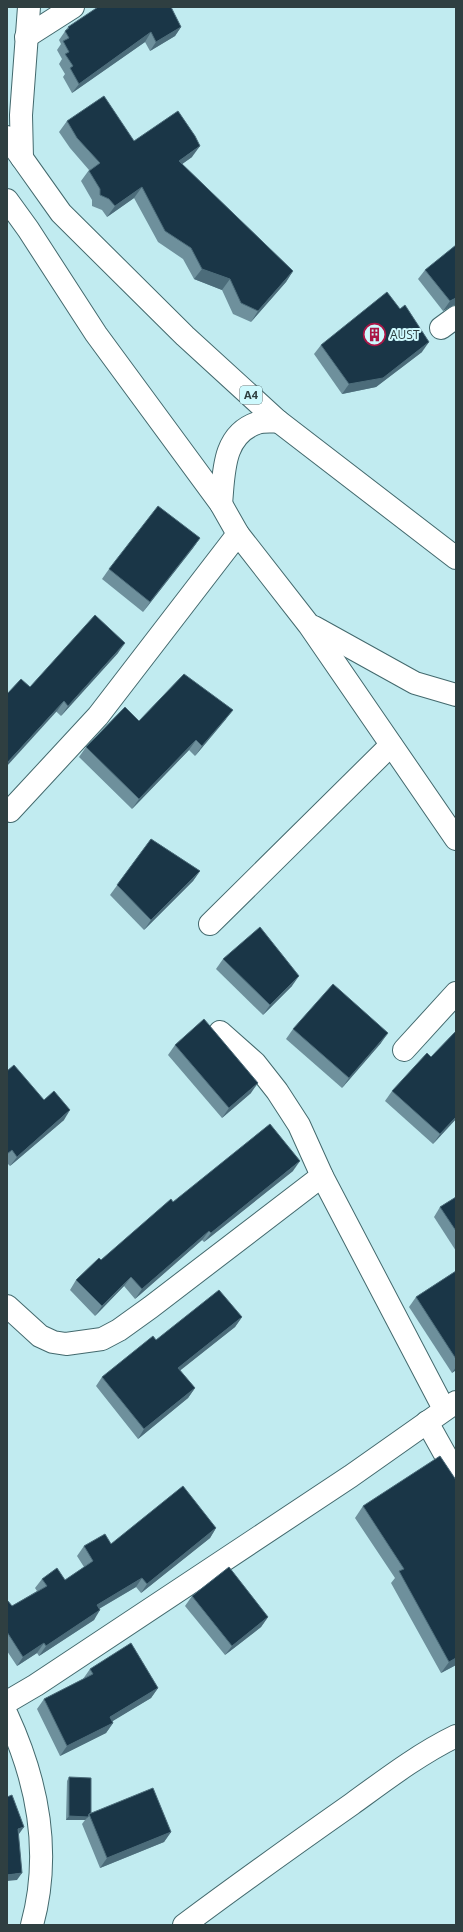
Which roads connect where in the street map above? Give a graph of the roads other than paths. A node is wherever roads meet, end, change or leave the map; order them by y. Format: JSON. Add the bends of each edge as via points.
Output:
{"nodes":[{"id":1,"x":29,"y":7,"type":"edge"},
{"id":2,"x":73,"y":7,"type":"edge"},
{"id":3,"x":26,"y":37,"type":"junction"},
{"id":4,"x":7,"y":137,"type":"edge"},
{"id":5,"x":22,"y":158,"type":"junction"},
{"id":6,"x":7,"y":200,"type":"edge"},
{"id":7,"x":278,"y":421,"type":"junction"},
{"id":8,"x":221,"y":504,"type":"junction"},
{"id":9,"x":238,"y":534,"type":"junction"},
{"id":10,"x":452,"y":559,"type":"edge"},
{"id":11,"x":309,"y":625,"type":"junction"},
{"id":12,"x":454,"y":693,"type":"edge"},
{"id":13,"x":391,"y":745,"type":"junction"},
{"id":14,"x":10,"y":811,"type":"dead end"},
{"id":15,"x":456,"y":839,"type":"edge"},
{"id":16,"x":210,"y":924,"type":"dead end"},
{"id":17,"x":456,"y":993,"type":"edge"},
{"id":18,"x":220,"y":1032,"type":"dead end"},
{"id":19,"x":404,"y":1050,"type":"dead end"},
{"id":20,"x":322,"y":1176,"type":"junction"},
{"id":21,"x":7,"y":1306,"type":"edge"},
{"id":22,"x":450,"y":1406,"type":"edge"},
{"id":23,"x":427,"y":1422,"type":"junction"},
{"id":24,"x":456,"y":1474,"type":"edge"},
{"id":25,"x":7,"y":1702,"type":"edge"},
{"id":26,"x":7,"y":1715,"type":"edge"},
{"id":27,"x":456,"y":1736,"type":"edge"},
{"id":28,"x":32,"y":1925,"type":"edge"},
{"id":29,"x":184,"y":1925,"type":"edge"}],
"edges":[{"from":1,"to":3,"type":"main road"},
{"from":2,"to":3,"type":"main road"},
{"from":3,"to":5,"type":"main road","via":[[21,114]]},
{"from":4,"to":5,"type":"main road","number":"A4"},
{"from":5,"to":7,"type":"main road","number":"A4","via":[[61,213],[185,336]]},
{"from":6,"to":8,"type":"main road","via":[[96,334]]},
{"from":7,"to":8,"type":"main road","via":[[257,423],[244,429],[233,439],[226,458]]},
{"from":7,"to":10,"type":"main road","number":"A4"},
{"from":8,"to":9,"type":"main road"},
{"from":9,"to":11,"type":"main road"},
{"from":9,"to":14,"type":"main road","via":[[98,716]]},
{"from":11,"to":12,"type":"main road","via":[[415,683]]},
{"from":11,"to":13,"type":"main road"},
{"from":13,"to":15,"type":"main road"},
{"from":13,"to":16,"type":"main road"},
{"from":17,"to":19,"type":"main road"},
{"from":18,"to":20,"type":"main road","via":[[255,1064],[277,1091],[299,1125]]},
{"from":20,"to":21,"type":"main road","via":[[151,1307],[102,1339],[66,1344],[53,1342],[40,1336]]},
{"from":20,"to":22,"type":"main road"},
{"from":22,"to":23,"type":"main road"},
{"from":23,"to":24,"type":"main road"},
{"from":23,"to":25,"type":"main road","via":[[272,1529]]},
{"from":26,"to":28,"type":"main road","via":[[28,1766],[40,1823],[43,1852]]},
{"from":27,"to":29,"type":"main road","via":[[436,1745],[396,1772]]}]}
